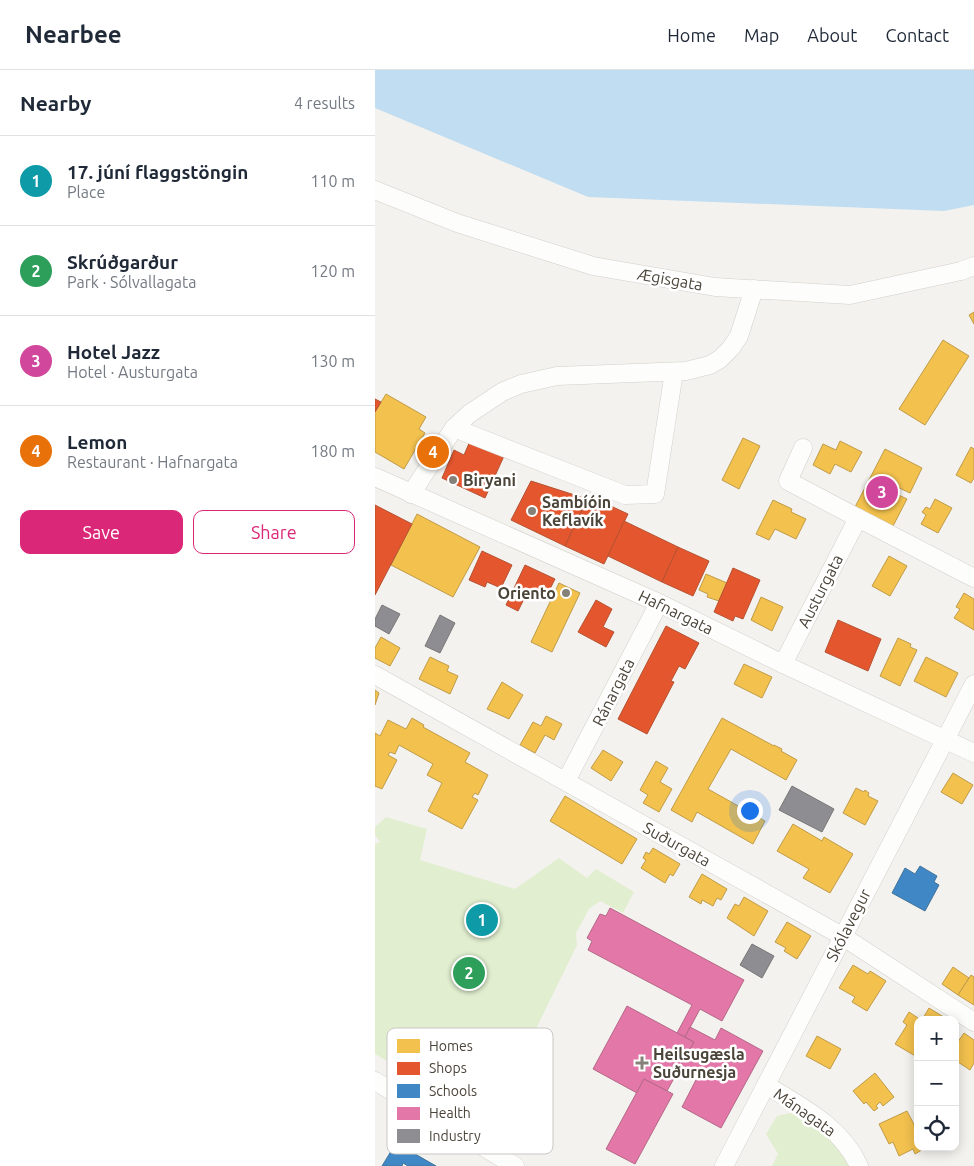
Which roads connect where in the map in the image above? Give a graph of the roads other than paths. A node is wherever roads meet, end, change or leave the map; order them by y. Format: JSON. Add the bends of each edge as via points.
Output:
{"nodes":[{"id":1,"x":375,"y":190,"type":"edge"},
{"id":2,"x":974,"y":266,"type":"edge"},
{"id":3,"x":754,"y":289,"type":"junction"},
{"id":4,"x":674,"y":372,"type":"junction"},
{"id":5,"x":454,"y":428,"type":"junction"},
{"id":6,"x":803,"y":448,"type":"dead end"},
{"id":7,"x":375,"y":477,"type":"edge"},
{"id":8,"x":411,"y":494,"type":"junction"},
{"id":9,"x":858,"y":518,"type":"junction"},
{"id":10,"x":974,"y":578,"type":"edge"},
{"id":11,"x":659,"y":603,"type":"junction"},
{"id":12,"x":783,"y":664,"type":"junction"},
{"id":13,"x":375,"y":674,"type":"edge"},
{"id":14,"x":974,"y":684,"type":"edge"},
{"id":15,"x":945,"y":740,"type":"junction"},
{"id":16,"x":974,"y":753,"type":"edge"},
{"id":17,"x":566,"y":781,"type":"junction"},
{"id":18,"x":842,"y":936,"type":"junction"},
{"id":19,"x":974,"y":1022,"type":"edge"},
{"id":20,"x":375,"y":1081,"type":"edge"},
{"id":21,"x":766,"y":1085,"type":"junction"},
{"id":22,"x":387,"y":1088,"type":"edge"},
{"id":23,"x":495,"y":1154,"type":"edge"},
{"id":24,"x":515,"y":1166,"type":"edge"},
{"id":25,"x":724,"y":1166,"type":"edge"},
{"id":26,"x":859,"y":1166,"type":"edge"}],
"edges":[{"from":1,"to":3,"type":"street","name":"Ægisgata","via":[[457,223],[593,266],[715,287]]},
{"from":2,"to":3,"type":"street","name":"Ægisgata","via":[[850,295]]},
{"from":3,"to":4,"type":"street","via":[[739,336],[731,348],[710,365]]},
{"from":4,"to":5,"type":"street","via":[[557,376],[539,380],[502,392]]},
{"from":4,"to":5,"type":"street","via":[[655,494],[625,495]]},
{"from":5,"to":8,"type":"street"},
{"from":6,"to":9,"type":"street","via":[[788,481]]},
{"from":7,"to":8,"type":"street","name":"Hafnargata"},
{"from":8,"to":11,"type":"street","name":"Hafnargata"},
{"from":9,"to":10,"type":"street"},
{"from":9,"to":12,"type":"street","name":"Austurgata"},
{"from":11,"to":12,"type":"street","name":"Hafnargata"},
{"from":11,"to":17,"type":"street","name":"Ránargata"},
{"from":12,"to":15,"type":"street","name":"Hafnargata"},
{"from":13,"to":17,"type":"street","name":"Suðurgata"},
{"from":14,"to":15,"type":"street","name":"Skólavegur"},
{"from":15,"to":16,"type":"street","name":"Hafnargata"},
{"from":15,"to":18,"type":"street","name":"Skólavegur"},
{"from":17,"to":18,"type":"street","name":"Suðurgata"},
{"from":18,"to":19,"type":"street","name":"Suðurgata"},
{"from":18,"to":21,"type":"street","name":"Skólavegur"},
{"from":20,"to":22,"type":"street"},
{"from":21,"to":25,"type":"street","name":"Skólavegur"},
{"from":21,"to":26,"type":"street","name":"Mánagata","via":[[830,1127],[849,1148]]},
{"from":23,"to":24,"type":"street"}]}
